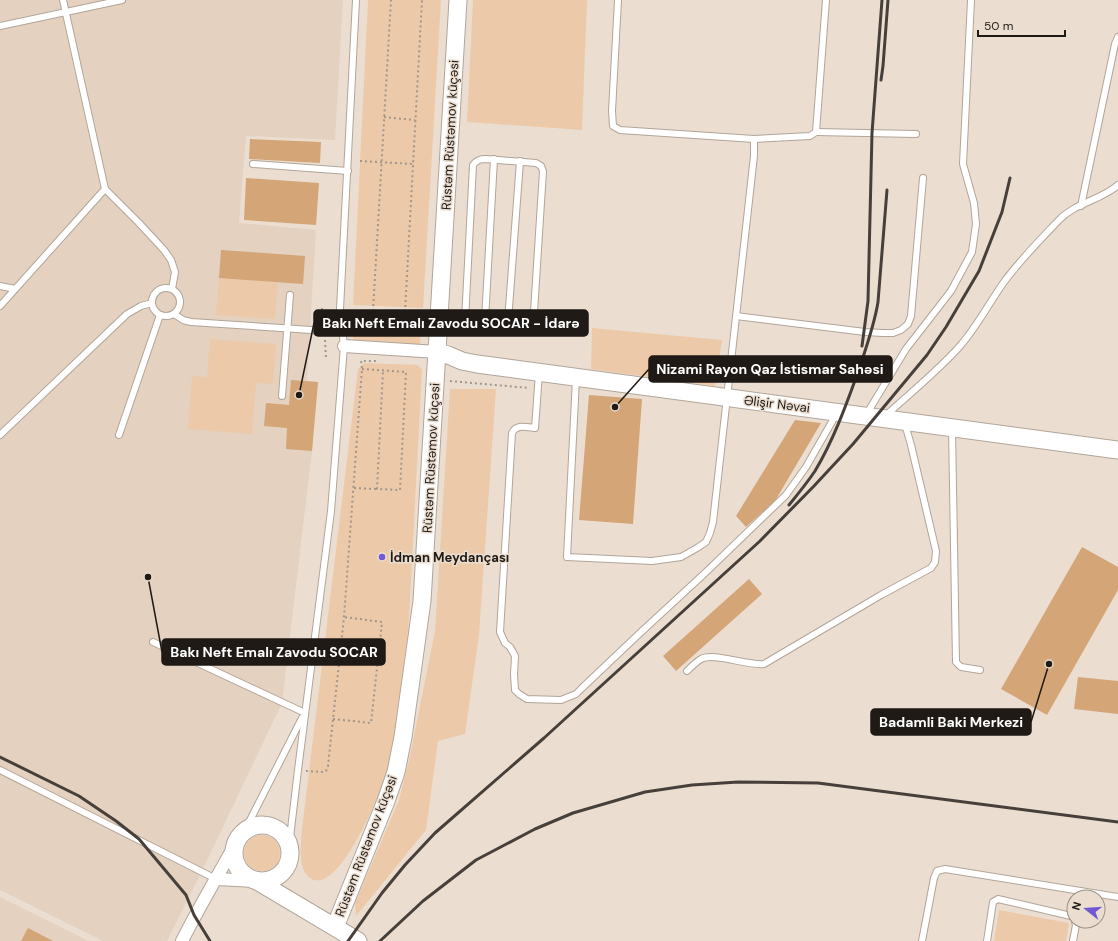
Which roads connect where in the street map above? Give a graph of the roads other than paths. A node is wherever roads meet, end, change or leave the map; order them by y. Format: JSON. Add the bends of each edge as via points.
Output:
{"nodes":[{"id":1,"x":64,"y":0,"type":"edge"},
{"id":2,"x":122,"y":0,"type":"edge"},
{"id":3,"x":356,"y":0,"type":"edge"},
{"id":4,"x":458,"y":0,"type":"edge"},
{"id":5,"x":618,"y":0,"type":"edge"},
{"id":6,"x":826,"y":0,"type":"edge"},
{"id":7,"x":971,"y":0,"type":"edge"},
{"id":8,"x":66,"y":12,"type":"junction"},
{"id":9,"x":0,"y":26,"type":"edge"},
{"id":10,"x":1118,"y":37,"type":"edge"},
{"id":11,"x":816,"y":132,"type":"junction"},
{"id":12,"x":916,"y":134,"type":"dead end"},
{"id":13,"x":754,"y":139,"type":"junction"},
{"id":14,"x":494,"y":159,"type":"junction"},
{"id":15,"x":520,"y":161,"type":"junction"},
{"id":16,"x":253,"y":164,"type":"dead end"},
{"id":17,"x":348,"y":171,"type":"junction"},
{"id":18,"x":922,"y":178,"type":"dead end"},
{"id":19,"x":1118,"y":184,"type":"edge"},
{"id":20,"x":105,"y":189,"type":"junction"},
{"id":21,"x":1081,"y":206,"type":"junction"},
{"id":22,"x":0,"y":286,"type":"edge"},
{"id":23,"x":15,"y":289,"type":"junction"},
{"id":24,"x":172,"y":289,"type":"junction"},
{"id":25,"x":290,"y":295,"type":"dead end"},
{"id":26,"x":152,"y":303,"type":"junction"},
{"id":27,"x":0,"y":306,"type":"edge"},
{"id":28,"x":174,"y":314,"type":"junction"},
{"id":29,"x":160,"y":315,"type":"junction"},
{"id":30,"x":736,"y":316,"type":"junction"},
{"id":31,"x":485,"y":320,"type":"junction"},
{"id":32,"x":465,"y":321,"type":"junction"},
{"id":33,"x":508,"y":321,"type":"junction"},
{"id":34,"x":439,"y":323,"type":"junction"},
{"id":35,"x":342,"y":326,"type":"junction"},
{"id":36,"x":287,"y":328,"type":"junction"},
{"id":37,"x":344,"y":346,"type":"junction"},
{"id":38,"x":438,"y":352,"type":"junction"},
{"id":39,"x":576,"y":377,"type":"junction"},
{"id":40,"x":539,"y":380,"type":"junction"},
{"id":41,"x":282,"y":396,"type":"dead end"},
{"id":42,"x":728,"y":397,"type":"junction"},
{"id":43,"x":837,"y":412,"type":"junction"},
{"id":44,"x":866,"y":416,"type":"junction"},
{"id":45,"x":883,"y":418,"type":"junction"},
{"id":46,"x":904,"y":420,"type":"junction"},
{"id":47,"x":952,"y":427,"type":"junction"},
{"id":48,"x":0,"y":435,"type":"edge"},
{"id":49,"x":118,"y":435,"type":"dead end"},
{"id":50,"x":1118,"y":450,"type":"edge"},
{"id":51,"x":153,"y":642,"type":"dead end"},
{"id":52,"x":980,"y":670,"type":"dead end"},
{"id":53,"x":687,"y":671,"type":"dead end"},
{"id":54,"x":305,"y":713,"type":"junction"},
{"id":55,"x":0,"y":770,"type":"edge"},
{"id":56,"x":240,"y":836,"type":"junction"},
{"id":57,"x":289,"y":846,"type":"junction"},
{"id":58,"x":216,"y":879,"type":"junction"},
{"id":59,"x":257,"y":881,"type":"junction"},
{"id":60,"x":1118,"y":897,"type":"edge"},
{"id":61,"x":1066,"y":915,"type":"edge"},
{"id":62,"x":335,"y":927,"type":"junction"},
{"id":63,"x":1075,"y":929,"type":"edge"},
{"id":64,"x":182,"y":941,"type":"edge"},
{"id":65,"x":358,"y":941,"type":"edge"},
{"id":66,"x":922,"y":941,"type":"edge"},
{"id":67,"x":987,"y":941,"type":"edge"},
{"id":68,"x":1073,"y":941,"type":"edge"}],
"edges":[{"from":1,"to":8,"type":"lane"},
{"from":2,"to":8,"type":"lane"},
{"from":3,"to":17,"type":"lane"},
{"from":4,"to":34,"type":"street","name":"Rüstəm Rüstəmov küçəsi"},
{"from":5,"to":13,"type":"lane","via":[[613,126],[620,130]]},
{"from":6,"to":11,"type":"lane"},
{"from":7,"to":44,"type":"lane","via":[[963,164],[974,203],[976,224],[972,252],[951,290],[906,349]]},
{"from":8,"to":9,"type":"lane"},
{"from":8,"to":20,"type":"lane"},
{"from":10,"to":21,"type":"lane"},
{"from":11,"to":12,"type":"lane"},
{"from":11,"to":13,"type":"lane","via":[[810,136]]},
{"from":13,"to":30,"type":"lane"},
{"from":14,"to":15,"type":"lane"},
{"from":14,"to":31,"type":"lane"},
{"from":14,"to":32,"type":"lane","via":[[480,159],[473,165]]},
{"from":15,"to":33,"type":"lane"},
{"from":15,"to":33,"type":"lane","via":[[536,163],[543,171],[534,312],[529,320]]},
{"from":16,"to":17,"type":"lane"},
{"from":17,"to":35,"type":"lane","via":[[340,309]]},
{"from":18,"to":30,"type":"lane","via":[[911,316],[908,324],[901,330],[893,333],[865,332]]},
{"from":19,"to":21,"type":"lane"},
{"from":20,"to":23,"type":"lane"},
{"from":20,"to":24,"type":"lane","via":[[171,260],[174,272]]},
{"from":21,"to":45,"type":"lane","via":[[1060,219],[1015,268],[959,348]]},
{"from":22,"to":23,"type":"lane"},
{"from":23,"to":27,"type":"lane"},
{"from":24,"to":26,"type":"lane","via":[[158,290]]},
{"from":24,"to":28,"type":"lane","via":[[180,301]]},
{"from":25,"to":36,"type":"lane"},
{"from":26,"to":29,"type":"lane"},
{"from":26,"to":48,"type":"lane","via":[[127,314]]},
{"from":28,"to":29,"type":"lane"},
{"from":28,"to":36,"type":"lane","via":[[190,322]]},
{"from":29,"to":49,"type":"lane"},
{"from":30,"to":42,"type":"lane"},
{"from":31,"to":32,"type":"lane"},
{"from":31,"to":33,"type":"lane"},
{"from":32,"to":34,"type":"lane"},
{"from":34,"to":35,"type":"street"},
{"from":34,"to":38,"type":"street","name":"Rüstəm Rüstəmov küçəsi"},
{"from":35,"to":36,"type":"lane"},
{"from":35,"to":37,"type":"lane"},
{"from":36,"to":41,"type":"lane"},
{"from":37,"to":38,"type":"street"},
{"from":37,"to":54,"type":"lane","via":[[331,511]]},
{"from":38,"to":40,"type":"street","name":"Əlişir Nəvai"},
{"from":38,"to":62,"type":"street","name":"Rüstəm Rüstəmov küçəsi","via":[[424,582],[403,737],[390,791]]},
{"from":39,"to":40,"type":"street","name":"Əlişir Nəvai"},
{"from":39,"to":42,"type":"street","name":"Əlişir Nəvai"},
{"from":39,"to":42,"type":"lane","via":[[567,557],[652,562],[681,557],[706,542],[713,522]]},
{"from":40,"to":43,"type":"lane","via":[[535,428],[518,426],[512,433],[500,632],[515,656],[516,690],[527,699],[561,700],[576,694],[786,495],[806,467]]},
{"from":42,"to":43,"type":"street","name":"Əlişir Nəvai"},
{"from":43,"to":44,"type":"street","name":"Əlişir Nəvai"},
{"from":44,"to":45,"type":"street","name":"Əlişir Nəvai"},
{"from":45,"to":46,"type":"street","name":"Əlişir Nəvai"},
{"from":46,"to":47,"type":"street","name":"Əlişir Nəvai"},
{"from":46,"to":53,"type":"lane","via":[[936,551],[935,562],[931,568],[764,664],[708,657],[701,658]]},
{"from":47,"to":50,"type":"street","name":"Əlişir Nəvai"},
{"from":47,"to":52,"type":"lane","via":[[956,662],[961,667]]},
{"from":51,"to":54,"type":"lane"},
{"from":54,"to":56,"type":"lane"},
{"from":54,"to":57,"type":"lane"},
{"from":55,"to":58,"type":"lane"},
{"from":56,"to":57,"type":"street","via":[[254,827],[265,825],[284,836]]},
{"from":56,"to":58,"type":"street"},
{"from":56,"to":59,"type":"street","via":[[234,851],[235,861],[247,878]]},
{"from":57,"to":59,"type":"street","via":[[290,857],[286,868],[268,881]]},
{"from":58,"to":59,"type":"street"},
{"from":58,"to":64,"type":"street"},
{"from":59,"to":62,"type":"street"},
{"from":60,"to":66,"type":"lane","via":[[945,869],[937,871],[934,878]]},
{"from":61,"to":67,"type":"lane","via":[[998,899],[993,902]]},
{"from":62,"to":65,"type":"street"},
{"from":63,"to":68,"type":"lane"}]}
